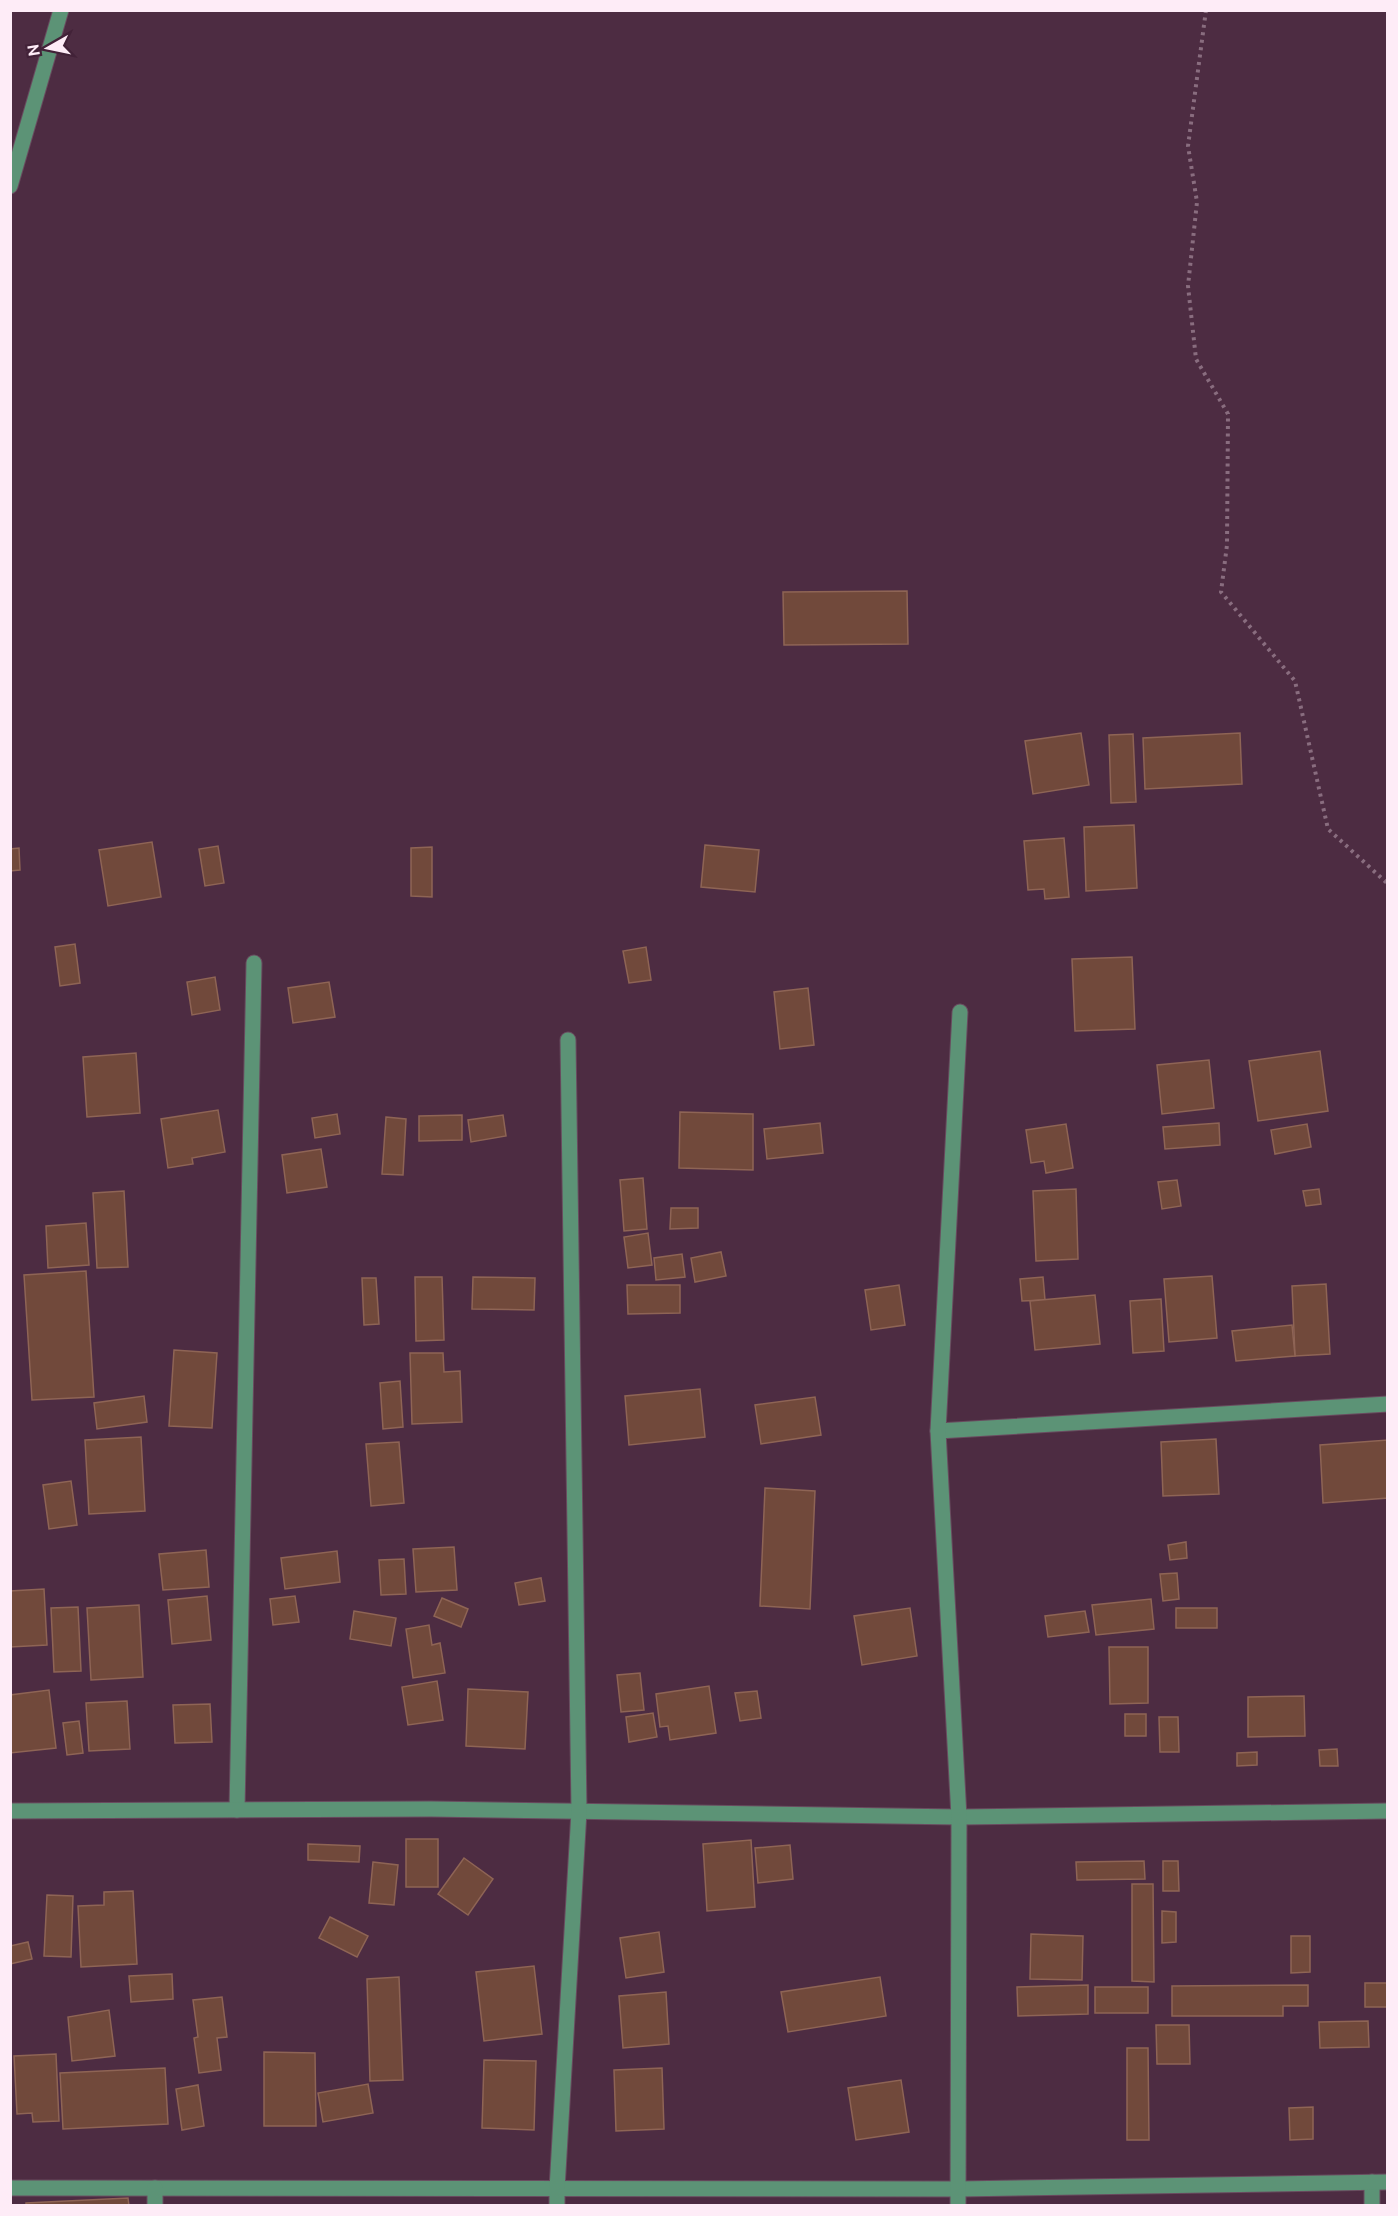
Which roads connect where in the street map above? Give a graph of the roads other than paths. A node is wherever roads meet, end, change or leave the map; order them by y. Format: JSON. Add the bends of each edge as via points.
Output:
{"nodes":[{"id":1,"x":61,"y":10,"type":"edge"},
{"id":2,"x":10,"y":186,"type":"edge"},
{"id":3,"x":254,"y":963,"type":"dead end"},
{"id":4,"x":960,"y":1012,"type":"dead end"},
{"id":5,"x":568,"y":1040,"type":"dead end"},
{"id":6,"x":1388,"y":1404,"type":"edge"},
{"id":7,"x":938,"y":1431,"type":"junction"},
{"id":8,"x":237,"y":1810,"type":"junction"},
{"id":9,"x":1388,"y":1810,"type":"edge"},
{"id":10,"x":10,"y":1811,"type":"edge"},
{"id":11,"x":579,"y":1811,"type":"junction"},
{"id":12,"x":959,"y":1817,"type":"junction"},
{"id":13,"x":1380,"y":2182,"type":"edge"},
{"id":14,"x":10,"y":2188,"type":"edge"},
{"id":15,"x":155,"y":2188,"type":"junction"},
{"id":16,"x":557,"y":2188,"type":"junction"},
{"id":17,"x":958,"y":2189,"type":"junction"},
{"id":18,"x":155,"y":2205,"type":"edge"},
{"id":19,"x":557,"y":2205,"type":"edge"},
{"id":20,"x":958,"y":2205,"type":"edge"},
{"id":21,"x":1372,"y":2205,"type":"edge"}],
"edges":[{"from":1,"to":2,"type":"street"},
{"from":3,"to":8,"type":"street"},
{"from":4,"to":7,"type":"street"},
{"from":5,"to":11,"type":"street"},
{"from":6,"to":7,"type":"street"},
{"from":7,"to":12,"type":"street"},
{"from":8,"to":10,"type":"street"},
{"from":8,"to":11,"type":"street"},
{"from":9,"to":12,"type":"street"},
{"from":11,"to":12,"type":"street"},
{"from":11,"to":16,"type":"street"},
{"from":12,"to":17,"type":"street"},
{"from":13,"to":17,"type":"street"},
{"from":13,"to":21,"type":"street"},
{"from":14,"to":15,"type":"street"},
{"from":15,"to":16,"type":"street"},
{"from":15,"to":18,"type":"street"},
{"from":16,"to":17,"type":"street"},
{"from":16,"to":19,"type":"street"},
{"from":17,"to":20,"type":"street"}]}
